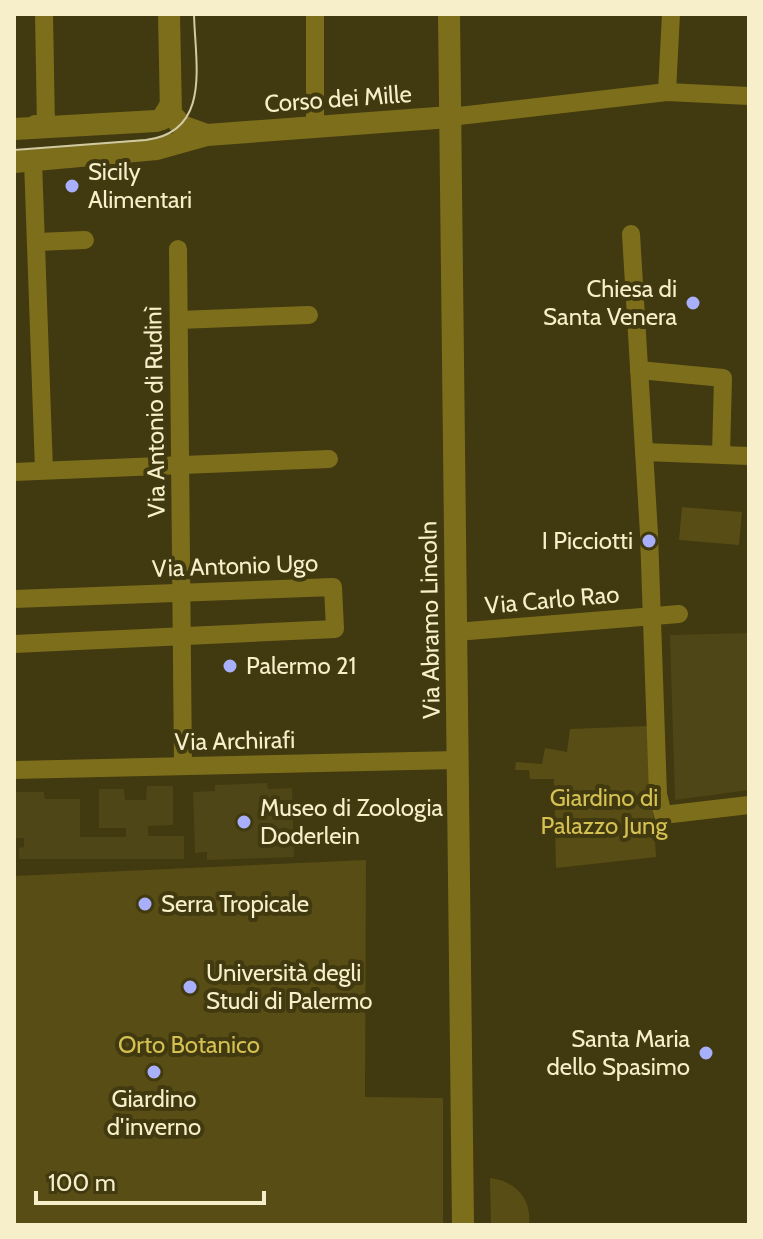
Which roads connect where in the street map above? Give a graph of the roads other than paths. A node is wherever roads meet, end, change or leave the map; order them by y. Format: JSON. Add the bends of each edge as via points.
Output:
{"nodes":[{"id":1,"x":44,"y":14,"type":"edge"},
{"id":2,"x":169,"y":14,"type":"edge"},
{"id":3,"x":315,"y":14,"type":"edge"},
{"id":4,"x":449,"y":14,"type":"edge"},
{"id":5,"x":671,"y":14,"type":"edge"},
{"id":6,"x":667,"y":92,"type":"junction"},
{"id":7,"x":749,"y":96,"type":"edge"},
{"id":8,"x":170,"y":106,"type":"junction"},
{"id":9,"x":450,"y":117,"type":"junction"},
{"id":10,"x":14,"y":118,"type":"edge"},
{"id":11,"x":315,"y":126,"type":"junction"},
{"id":12,"x":46,"y":127,"type":"junction"},
{"id":13,"x":14,"y":129,"type":"edge"},
{"id":14,"x":207,"y":135,"type":"junction"},
{"id":15,"x":27,"y":167,"type":"edge"},
{"id":16,"x":14,"y":179,"type":"edge"},
{"id":17,"x":631,"y":234,"type":"dead end"},
{"id":18,"x":85,"y":240,"type":"dead end"},
{"id":19,"x":37,"y":242,"type":"junction"},
{"id":20,"x":178,"y":249,"type":"dead end"},
{"id":21,"x":309,"y":315,"type":"dead end"},
{"id":22,"x":179,"y":320,"type":"junction"},
{"id":23,"x":639,"y":370,"type":"junction"},
{"id":24,"x":721,"y":454,"type":"junction"},
{"id":25,"x":749,"y":456,"type":"edge"},
{"id":26,"x":329,"y":459,"type":"dead end"},
{"id":27,"x":645,"y":460,"type":"junction"},
{"id":28,"x":180,"y":467,"type":"junction"},
{"id":29,"x":44,"y":470,"type":"junction"},
{"id":30,"x":14,"y":472,"type":"edge"},
{"id":31,"x":181,"y":591,"type":"junction"},
{"id":32,"x":14,"y":599,"type":"edge"},
{"id":33,"x":679,"y":614,"type":"dead end"},
{"id":34,"x":652,"y":616,"type":"junction"},
{"id":35,"x":456,"y":632,"type":"junction"},
{"id":36,"x":182,"y":637,"type":"junction"},
{"id":37,"x":14,"y":644,"type":"edge"},
{"id":38,"x":457,"y":760,"type":"junction"},
{"id":39,"x":183,"y":766,"type":"junction"},
{"id":40,"x":14,"y":770,"type":"edge"},
{"id":41,"x":749,"y":805,"type":"edge"},
{"id":42,"x":463,"y":1225,"type":"edge"}],
"edges":[{"from":1,"to":12,"type":"street"},
{"from":2,"to":8,"type":"street"},
{"from":3,"to":11,"type":"street"},
{"from":4,"to":9,"type":"street","name":"Via Abramo Lincoln"},
{"from":5,"to":6,"type":"street"},
{"from":6,"to":7,"type":"street","name":"Corso dei Mille"},
{"from":6,"to":9,"type":"street","name":"Corso dei Mille"},
{"from":8,"to":12,"type":"street","via":[[156,121]]},
{"from":8,"to":14,"type":"street","via":[[179,124]]},
{"from":9,"to":11,"type":"street","name":"Corso dei Mille"},
{"from":9,"to":35,"type":"street","name":"Via Abramo Lincoln"},
{"from":10,"to":12,"type":"street"},
{"from":11,"to":14,"type":"street","name":"Corso dei Mille"},
{"from":12,"to":13,"type":"street"},
{"from":14,"to":15,"type":"street","name":"Corso dei Mille","via":[[157,149]]},
{"from":15,"to":16,"type":"street","name":"Corso dei Mille"},
{"from":15,"to":19,"type":"street"},
{"from":17,"to":23,"type":"street"},
{"from":18,"to":19,"type":"street"},
{"from":19,"to":29,"type":"street"},
{"from":20,"to":22,"type":"street","name":"Via Antonio di Rudinì"},
{"from":21,"to":22,"type":"street"},
{"from":22,"to":28,"type":"street","name":"Via Antonio di Rudinì"},
{"from":23,"to":24,"type":"street","via":[[723,378]]},
{"from":23,"to":27,"type":"street"},
{"from":24,"to":25,"type":"street"},
{"from":24,"to":27,"type":"street"},
{"from":26,"to":28,"type":"street"},
{"from":27,"to":34,"type":"street"},
{"from":28,"to":29,"type":"street"},
{"from":28,"to":31,"type":"street","name":"Via Antonio di Rudinì"},
{"from":29,"to":30,"type":"street"},
{"from":31,"to":32,"type":"street","name":"Via Antonio Ugo"},
{"from":31,"to":36,"type":"street","name":"Via Antonio di Rudinì"},
{"from":31,"to":36,"type":"street","name":"Via Antonio Ugo","via":[[333,587],[335,629]]},
{"from":33,"to":34,"type":"street","name":"Via Carlo Rao"},
{"from":34,"to":35,"type":"street","name":"Via Carlo Rao"},
{"from":34,"to":41,"type":"street","via":[[663,815]]},
{"from":35,"to":38,"type":"street","name":"Via Abramo Lincoln"},
{"from":36,"to":37,"type":"street","name":"Via Antonio Ugo"},
{"from":36,"to":39,"type":"street","name":"Via Antonio di Rudinì"},
{"from":38,"to":39,"type":"street","name":"Via Archirafi"},
{"from":38,"to":42,"type":"street","name":"Via Abramo Lincoln"},
{"from":39,"to":40,"type":"street","name":"Via Archirafi"}]}
